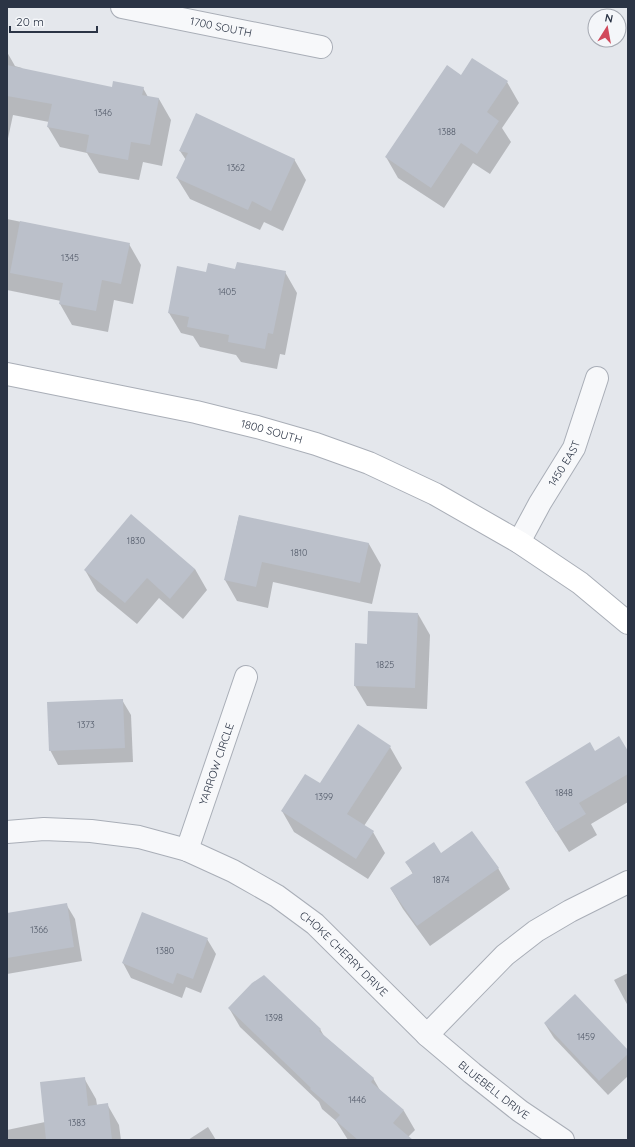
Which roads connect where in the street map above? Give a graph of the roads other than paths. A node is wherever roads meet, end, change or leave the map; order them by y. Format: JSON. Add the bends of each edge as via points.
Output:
{"nodes":[{"id":1,"x":122,"y":7,"type":"edge"},
{"id":2,"x":321,"y":47,"type":"dead end"},
{"id":3,"x":7,"y":374,"type":"edge"},
{"id":4,"x":597,"y":378,"type":"dead end"},
{"id":5,"x":519,"y":542,"type":"junction"},
{"id":6,"x":628,"y":623,"type":"edge"},
{"id":7,"x":246,"y":677,"type":"dead end"},
{"id":8,"x":7,"y":832,"type":"edge"},
{"id":9,"x":187,"y":850,"type":"junction"},
{"id":10,"x":628,"y":882,"type":"edge"},
{"id":11,"x":427,"y":1035,"type":"junction"},
{"id":12,"x":564,"y":1140,"type":"edge"}],
"edges":[{"from":1,"to":2,"type":"street","name":"1700 SOUTH"},
{"from":3,"to":5,"type":"main road","name":"1800 SOUTH","via":[[196,412],[316,444],[369,463],[435,494]]},
{"from":4,"to":5,"type":"street","name":"1450 EAST","via":[[574,448]]},
{"from":5,"to":6,"type":"main road","name":"1800 SOUTH","via":[[580,583]]},
{"from":7,"to":9,"type":"street","name":"YARROW CIRCLE"},
{"from":8,"to":9,"type":"street","name":"CHOKE CHERRY DRIVE","via":[[44,829],[91,831],[139,837]]},
{"from":9,"to":11,"type":"street","name":"CHOKE CHERRY DRIVE","via":[[233,870],[277,896],[315,924]]},
{"from":10,"to":11,"type":"street","via":[[536,931],[505,955]]},
{"from":11,"to":12,"type":"street","name":"BLUEBELL DRIVE","via":[[520,1111]]}]}
